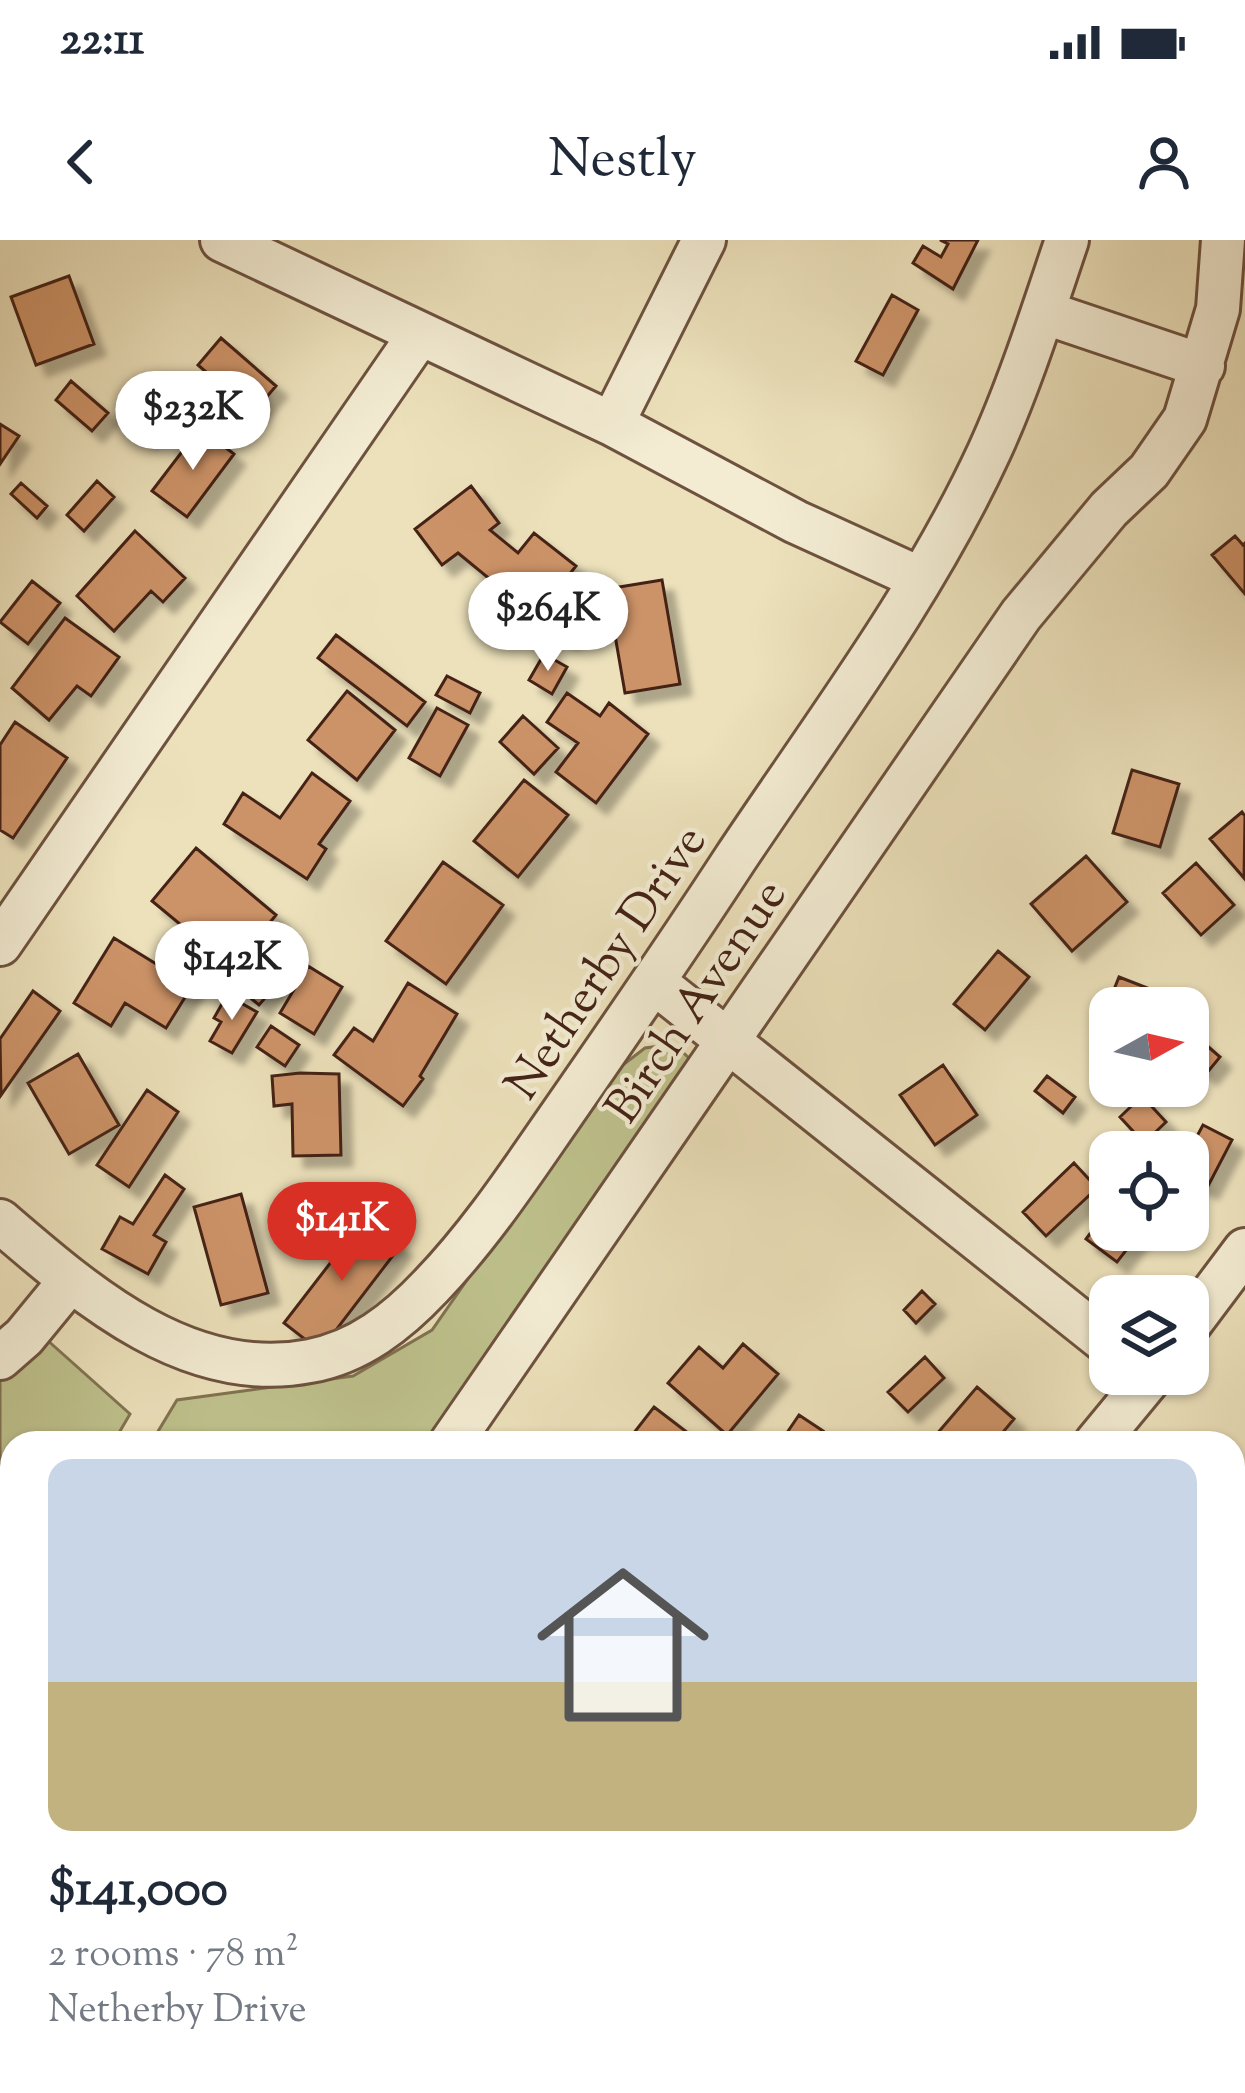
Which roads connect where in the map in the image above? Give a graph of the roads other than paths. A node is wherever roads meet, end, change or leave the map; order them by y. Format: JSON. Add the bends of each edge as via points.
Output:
{"nodes":[{"id":1,"x":222,"y":240,"type":"edge"},
{"id":2,"x":704,"y":240,"type":"edge"},
{"id":3,"x":1067,"y":240,"type":"edge"},
{"id":4,"x":1223,"y":240,"type":"edge"},
{"id":5,"x":1043,"y":312,"type":"junction"},
{"id":6,"x":418,"y":335,"type":"junction"},
{"id":7,"x":1203,"y":366,"type":"junction"},
{"id":8,"x":612,"y":424,"type":"junction"},
{"id":9,"x":921,"y":579,"type":"junction"},
{"id":10,"x":0,"y":944,"type":"edge"},
{"id":11,"x":654,"y":982,"type":"junction"},
{"id":12,"x":728,"y":1043,"type":"junction"},
{"id":13,"x":0,"y":1221,"type":"edge"},
{"id":14,"x":1245,"y":1250,"type":"edge"},
{"id":15,"x":70,"y":1281,"type":"junction"},
{"id":16,"x":1209,"y":1298,"type":"edge"},
{"id":17,"x":1089,"y":1329,"type":"edge"},
{"id":18,"x":0,"y":1358,"type":"edge"},
{"id":19,"x":1134,"y":1395,"type":"edge"},
{"id":20,"x":459,"y":1431,"type":"edge"},
{"id":21,"x":1106,"y":1431,"type":"edge"}],
"edges":[{"from":1,"to":6,"type":"street"},
{"from":2,"to":8,"type":"street"},
{"from":3,"to":5,"type":"street","name":"Netherby Drive"},
{"from":4,"to":7,"type":"street","name":"Birch Avenue"},
{"from":5,"to":7,"type":"street"},
{"from":5,"to":9,"type":"street","name":"Netherby Drive","via":[[989,451]]},
{"from":6,"to":8,"type":"street"},
{"from":6,"to":10,"type":"street"},
{"from":7,"to":12,"type":"street","name":"Birch Avenue","via":[[1185,419],[1149,471],[1021,615]]},
{"from":8,"to":9,"type":"street"},
{"from":9,"to":11,"type":"street","name":"Netherby Drive"},
{"from":11,"to":12,"type":"street"},
{"from":11,"to":15,"type":"street","name":"Netherby Drive","via":[[494,1212],[376,1335],[308,1362],[226,1360],[193,1354]]},
{"from":12,"to":17,"type":"street"},
{"from":12,"to":20,"type":"street","name":"Birch Avenue"},
{"from":13,"to":15,"type":"street","name":"Netherby Drive"},
{"from":14,"to":16,"type":"street"},
{"from":15,"to":18,"type":"street"},
{"from":19,"to":21,"type":"street"}]}
